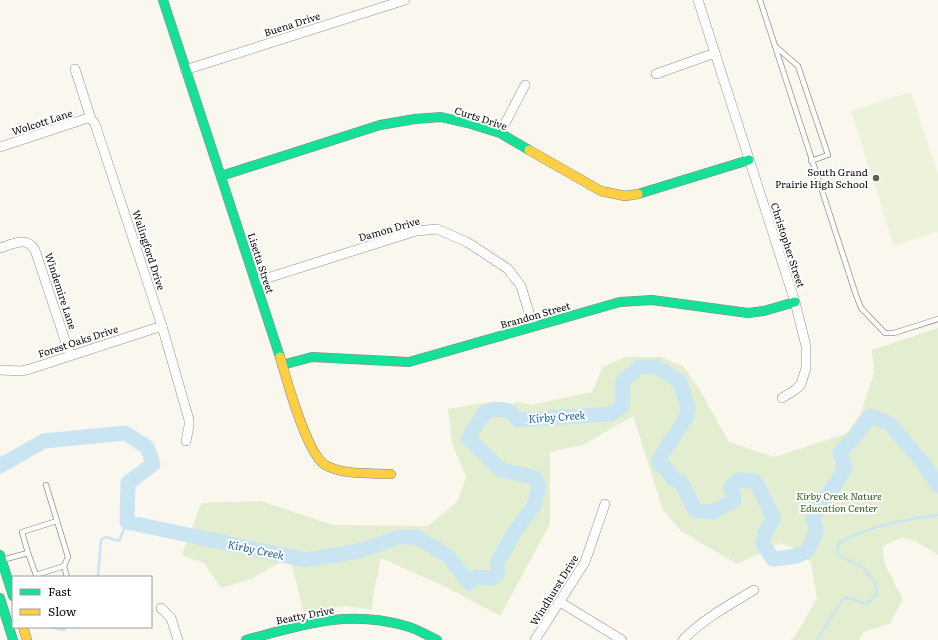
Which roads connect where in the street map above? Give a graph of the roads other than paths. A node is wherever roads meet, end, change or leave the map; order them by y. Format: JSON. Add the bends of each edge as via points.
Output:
{"nodes":[{"id":1,"x":163,"y":0,"type":"edge"},
{"id":2,"x":405,"y":0,"type":"edge"},
{"id":3,"x":698,"y":0,"type":"edge"},
{"id":4,"x":760,"y":0,"type":"edge"},
{"id":5,"x":775,"y":46,"type":"junction"},
{"id":6,"x":715,"y":53,"type":"junction"},
{"id":7,"x":75,"y":69,"type":"dead end"},
{"id":8,"x":185,"y":70,"type":"junction"},
{"id":9,"x":656,"y":74,"type":"dead end"},
{"id":10,"x":525,"y":85,"type":"dead end"},
{"id":11,"x":91,"y":119,"type":"junction"},
{"id":12,"x":500,"y":133,"type":"junction"},
{"id":13,"x":0,"y":148,"type":"edge"},
{"id":14,"x":749,"y":160,"type":"junction"},
{"id":15,"x":812,"y":161,"type":"junction"},
{"id":16,"x":221,"y":176,"type":"junction"},
{"id":17,"x":0,"y":248,"type":"edge"},
{"id":18,"x":255,"y":282,"type":"junction"},
{"id":19,"x":794,"y":302,"type":"junction"},
{"id":20,"x":938,"y":319,"type":"edge"},
{"id":21,"x":162,"y":326,"type":"junction"},
{"id":22,"x":533,"y":326,"type":"junction"},
{"id":23,"x":70,"y":355,"type":"junction"},
{"id":24,"x":282,"y":365,"type":"junction"},
{"id":25,"x":0,"y":370,"type":"edge"},
{"id":26,"x":782,"y":398,"type":"dead end"},
{"id":27,"x":186,"y":441,"type":"dead end"},
{"id":28,"x":391,"y":474,"type":"dead end"},
{"id":29,"x":46,"y":485,"type":"dead end"},
{"id":30,"x":605,"y":504,"type":"dead end"},
{"id":31,"x":57,"y":521,"type":"junction"},
{"id":32,"x":28,"y":553,"type":"junction"},
{"id":33,"x":1,"y":558,"type":"edge"},
{"id":34,"x":64,"y":566,"type":"junction"},
{"id":35,"x":67,"y":576,"type":"edge"},
{"id":36,"x":754,"y":590,"type":"dead end"},
{"id":37,"x":12,"y":593,"type":"edge"},
{"id":38,"x":0,"y":598,"type":"edge"},
{"id":39,"x":560,"y":602,"type":"junction"},
{"id":40,"x":161,"y":608,"type":"dead end"},
{"id":41,"x":23,"y":628,"type":"edge"},
{"id":42,"x":13,"y":640,"type":"edge"},
{"id":43,"x":27,"y":640,"type":"edge"},
{"id":44,"x":178,"y":640,"type":"edge"},
{"id":45,"x":246,"y":640,"type":"edge"},
{"id":46,"x":437,"y":640,"type":"edge"},
{"id":47,"x":535,"y":640,"type":"edge"},
{"id":48,"x":622,"y":640,"type":"edge"},
{"id":49,"x":682,"y":640,"type":"edge"}],
"edges":[{"from":1,"to":8,"type":"street","name":"Lisetta Street"},
{"from":2,"to":8,"type":"street","name":"Buena Drive"},
{"from":3,"to":6,"type":"street","name":"Christopher Street"},
{"from":4,"to":5,"type":"lane"},
{"from":5,"to":15,"type":"lane"},
{"from":5,"to":15,"type":"lane","via":[[798,66],[828,155]]},
{"from":6,"to":9,"type":"street"},
{"from":6,"to":14,"type":"street","name":"Christopher Street"},
{"from":7,"to":11,"type":"street","name":"Walingford Drive"},
{"from":8,"to":16,"type":"street","name":"Lisetta Street"},
{"from":10,"to":12,"type":"street"},
{"from":11,"to":13,"type":"street","name":"Wolcott Lane"},
{"from":11,"to":21,"type":"street","name":"Walingford Drive","via":[[95,124]]},
{"from":12,"to":14,"type":"street","name":"Curts Drive","via":[[601,191],[625,196]]},
{"from":12,"to":16,"type":"street","name":"Curts Drive","via":[[441,117],[415,119],[380,125]]},
{"from":14,"to":19,"type":"street","name":"Christopher Street"},
{"from":15,"to":20,"type":"lane","via":[[861,308],[885,333],[894,333]]},
{"from":16,"to":18,"type":"street","name":"Lisetta Street"},
{"from":17,"to":23,"type":"street","name":"Windemire Lane","via":[[24,242],[32,245]]},
{"from":18,"to":22,"type":"street","name":"Damon Drive","via":[[416,231],[437,229],[467,242],[508,270],[521,286]]},
{"from":18,"to":24,"type":"street","name":"Lisetta Street"},
{"from":19,"to":22,"type":"street","name":"Brandon Street","via":[[748,313],[652,300],[620,302]]},
{"from":19,"to":26,"type":"street","name":"Christopher Street","via":[[806,346],[806,368],[801,384]]},
{"from":21,"to":23,"type":"street","name":"Forest Oaks Drive"},
{"from":21,"to":27,"type":"street","name":"Walingford Drive","via":[[189,420]]},
{"from":22,"to":24,"type":"street","name":"Brandon Street","via":[[409,362],[312,357]]},
{"from":23,"to":25,"type":"street","name":"Forest Oaks Drive","via":[[21,371]]},
{"from":24,"to":28,"type":"street","name":"Lisetta Street","via":[[307,440],[316,456],[325,465],[340,470]]},
{"from":29,"to":31,"type":"lane"},
{"from":30,"to":39,"type":"street","name":"Windhurst Drive","via":[[585,562]]},
{"from":31,"to":32,"type":"lane","via":[[22,532]]},
{"from":31,"to":34,"type":"lane","via":[[68,557]]},
{"from":32,"to":33,"type":"lane"},
{"from":32,"to":34,"type":"lane","via":[[36,575]]},
{"from":33,"to":37,"type":"street"},
{"from":34,"to":35,"type":"lane"},
{"from":36,"to":49,"type":"street","via":[[719,610]]},
{"from":38,"to":42,"type":"street"},
{"from":39,"to":47,"type":"street","name":"Windhurst Drive"},
{"from":39,"to":48,"type":"street"},
{"from":40,"to":44,"type":"street","via":[[171,618]]},
{"from":41,"to":43,"type":"street"},
{"from":45,"to":46,"type":"street","name":"Beatty Drive","via":[[327,620],[364,618],[407,626]]}]}
